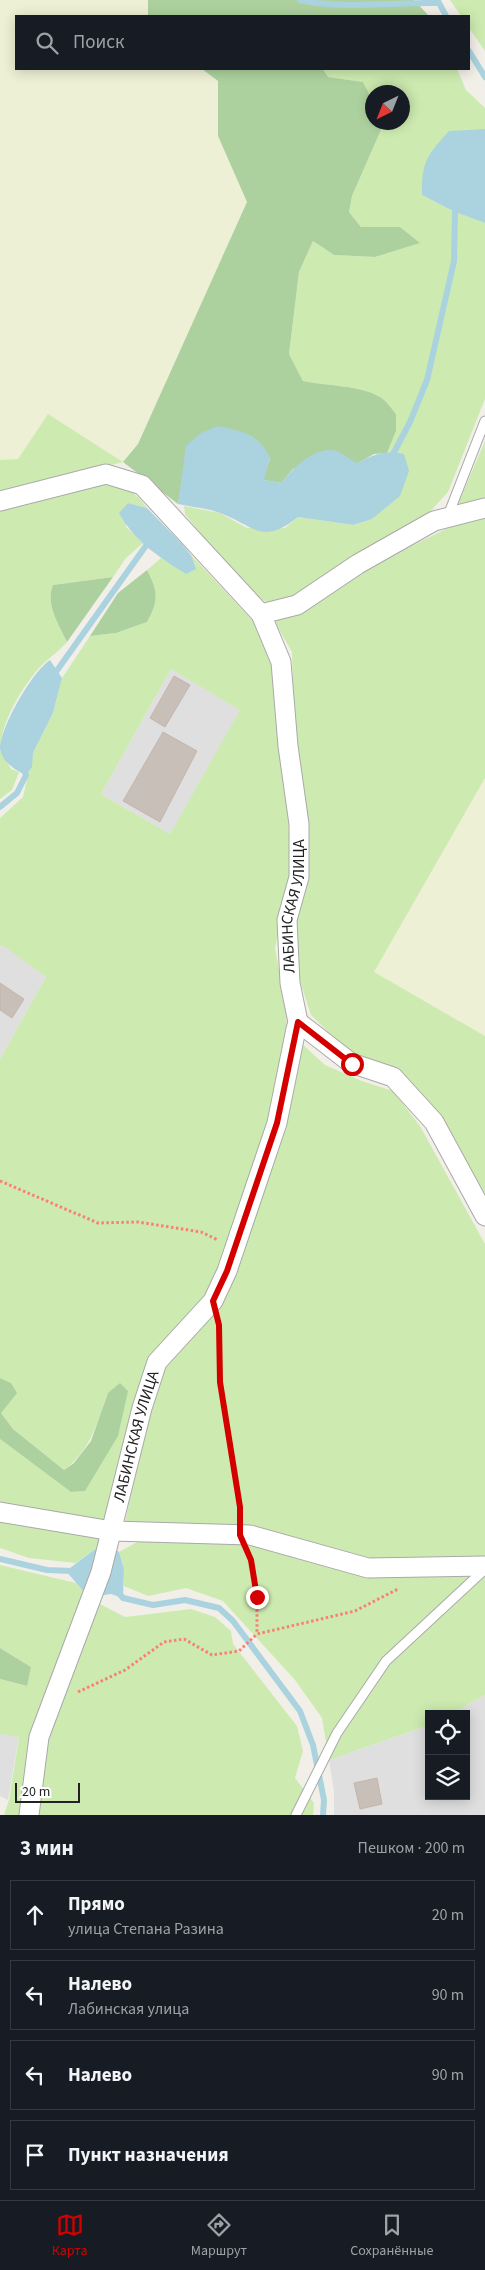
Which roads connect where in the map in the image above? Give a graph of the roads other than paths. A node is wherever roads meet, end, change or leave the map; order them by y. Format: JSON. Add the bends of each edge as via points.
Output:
{"nodes":[{"id":1,"x":485,"y":421,"type":"edge"},
{"id":2,"x":0,"y":501,"type":"edge"},
{"id":3,"x":485,"y":508,"type":"edge"},
{"id":4,"x":447,"y":518,"type":"junction"},
{"id":5,"x":261,"y":614,"type":"junction"},
{"id":6,"x":298,"y":1022,"type":"junction"},
{"id":7,"x":485,"y":1216,"type":"edge"},
{"id":8,"x":0,"y":1512,"type":"edge"},
{"id":9,"x":112,"y":1531,"type":"junction"},
{"id":10,"x":485,"y":1568,"type":"edge"},
{"id":11,"x":29,"y":1815,"type":"edge"},
{"id":12,"x":296,"y":1815,"type":"edge"}],
"edges":[{"from":1,"to":4,"type":"lane"},
{"from":2,"to":5,"type":"street","name":"ЛАБИНСКАЯ УЛИЦА","via":[[106,474],[142,484]]},
{"from":3,"to":4,"type":"street"},
{"from":4,"to":5,"type":"street","via":[[434,521],[358,564],[297,604]]},
{"from":5,"to":6,"type":"street","name":"ЛАБИНСКАЯ УЛИЦА","via":[[282,662],[288,746],[299,824],[298,877],[287,920],[290,983]]},
{"from":6,"to":7,"type":"street","via":[[352,1064],[392,1076],[434,1122]]},
{"from":6,"to":9,"type":"street","name":"ЛАБИНСКАЯ УЛИЦА","via":[[277,1123],[227,1271],[213,1301],[157,1362],[142,1408]]},
{"from":8,"to":9,"type":"street"},
{"from":9,"to":10,"type":"street","via":[[250,1535],[368,1568]]},
{"from":9,"to":11,"type":"street","name":"ЛАБИНСКАЯ УЛИЦА","via":[[101,1572],[38,1737]]},
{"from":10,"to":12,"type":"lane","via":[[386,1661],[337,1732]]}]}
